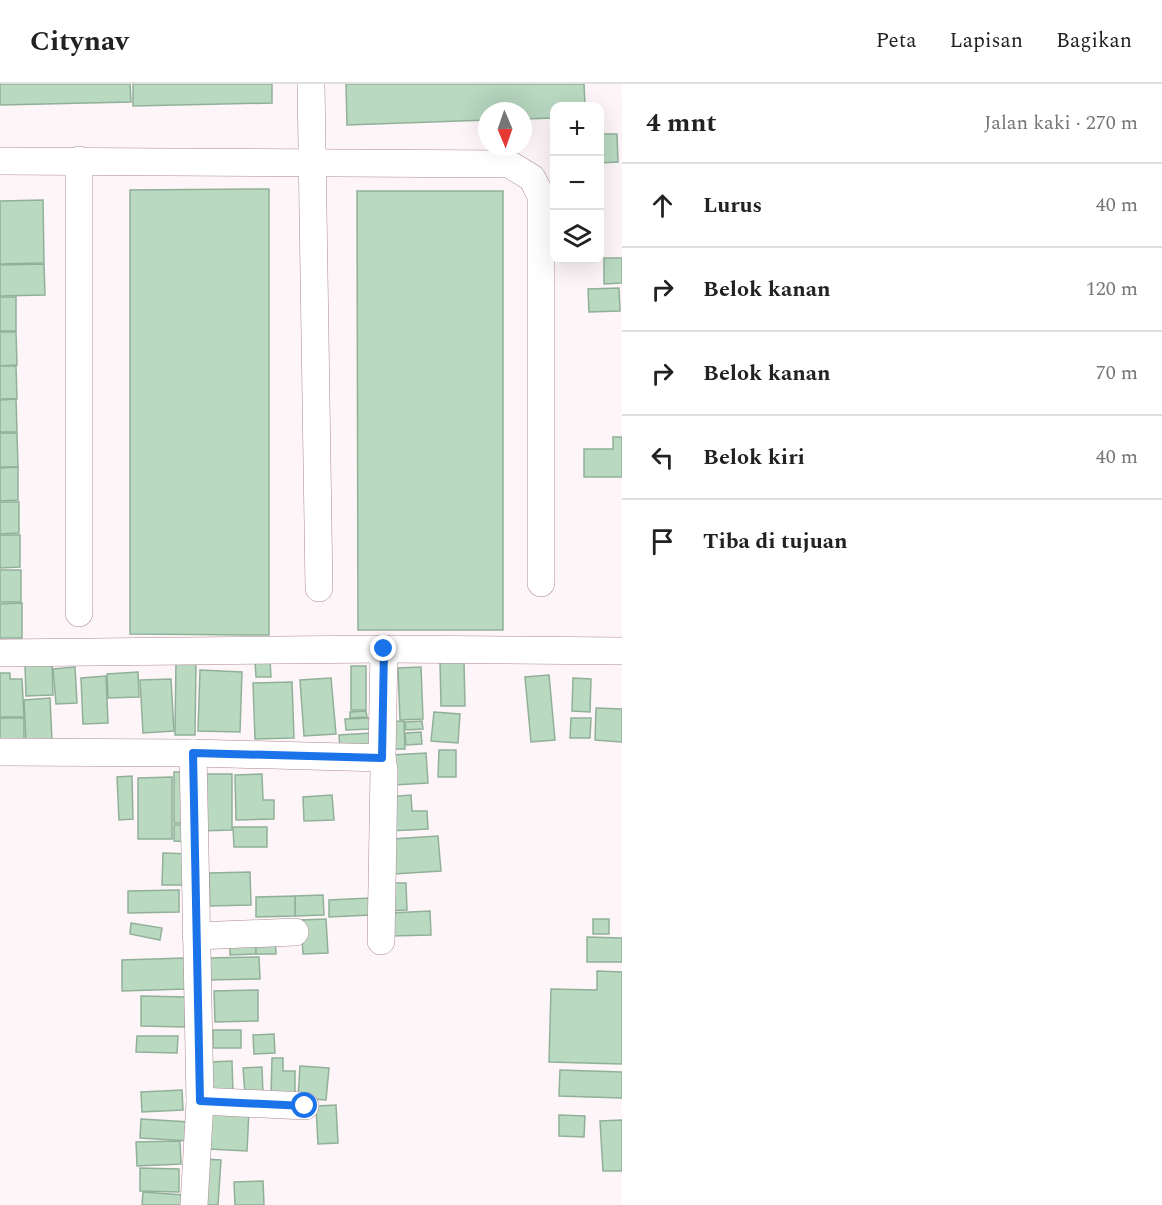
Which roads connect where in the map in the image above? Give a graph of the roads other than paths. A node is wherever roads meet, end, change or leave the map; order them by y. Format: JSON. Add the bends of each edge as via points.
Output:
{"nodes":[{"id":1,"x":310,"y":84,"type":"edge"},
{"id":2,"x":79,"y":160,"type":"junction"},
{"id":3,"x":0,"y":161,"type":"edge"},
{"id":4,"x":312,"y":162,"type":"junction"},
{"id":5,"x":541,"y":583,"type":"dead end"},
{"id":6,"x":319,"y":588,"type":"dead end"},
{"id":7,"x":79,"y":613,"type":"dead end"},
{"id":8,"x":384,"y":649,"type":"junction"},
{"id":9,"x":622,"y":651,"type":"edge"},
{"id":10,"x":0,"y":653,"type":"edge"},
{"id":11,"x":0,"y":752,"type":"edge"},
{"id":12,"x":193,"y":753,"type":"junction"},
{"id":13,"x":382,"y":758,"type":"junction"},
{"id":14,"x":295,"y":932,"type":"dead end"},
{"id":15,"x":196,"y":936,"type":"junction"},
{"id":16,"x":381,"y":941,"type":"dead end"},
{"id":17,"x":200,"y":1101,"type":"junction"},
{"id":18,"x":305,"y":1106,"type":"dead end"},
{"id":19,"x":194,"y":1205,"type":"edge"}],
"edges":[{"from":1,"to":4,"type":"street"},
{"from":2,"to":3,"type":"street"},
{"from":2,"to":4,"type":"street"},
{"from":2,"to":7,"type":"street"},
{"from":4,"to":5,"type":"street","via":[[509,164],[532,178],[541,196]]},
{"from":4,"to":6,"type":"street"},
{"from":8,"to":9,"type":"street"},
{"from":8,"to":10,"type":"street"},
{"from":8,"to":13,"type":"street"},
{"from":11,"to":12,"type":"street"},
{"from":12,"to":13,"type":"street"},
{"from":12,"to":15,"type":"street"},
{"from":13,"to":16,"type":"street"},
{"from":14,"to":15,"type":"street"},
{"from":15,"to":17,"type":"street"},
{"from":17,"to":18,"type":"street"},
{"from":17,"to":19,"type":"street"}]}
